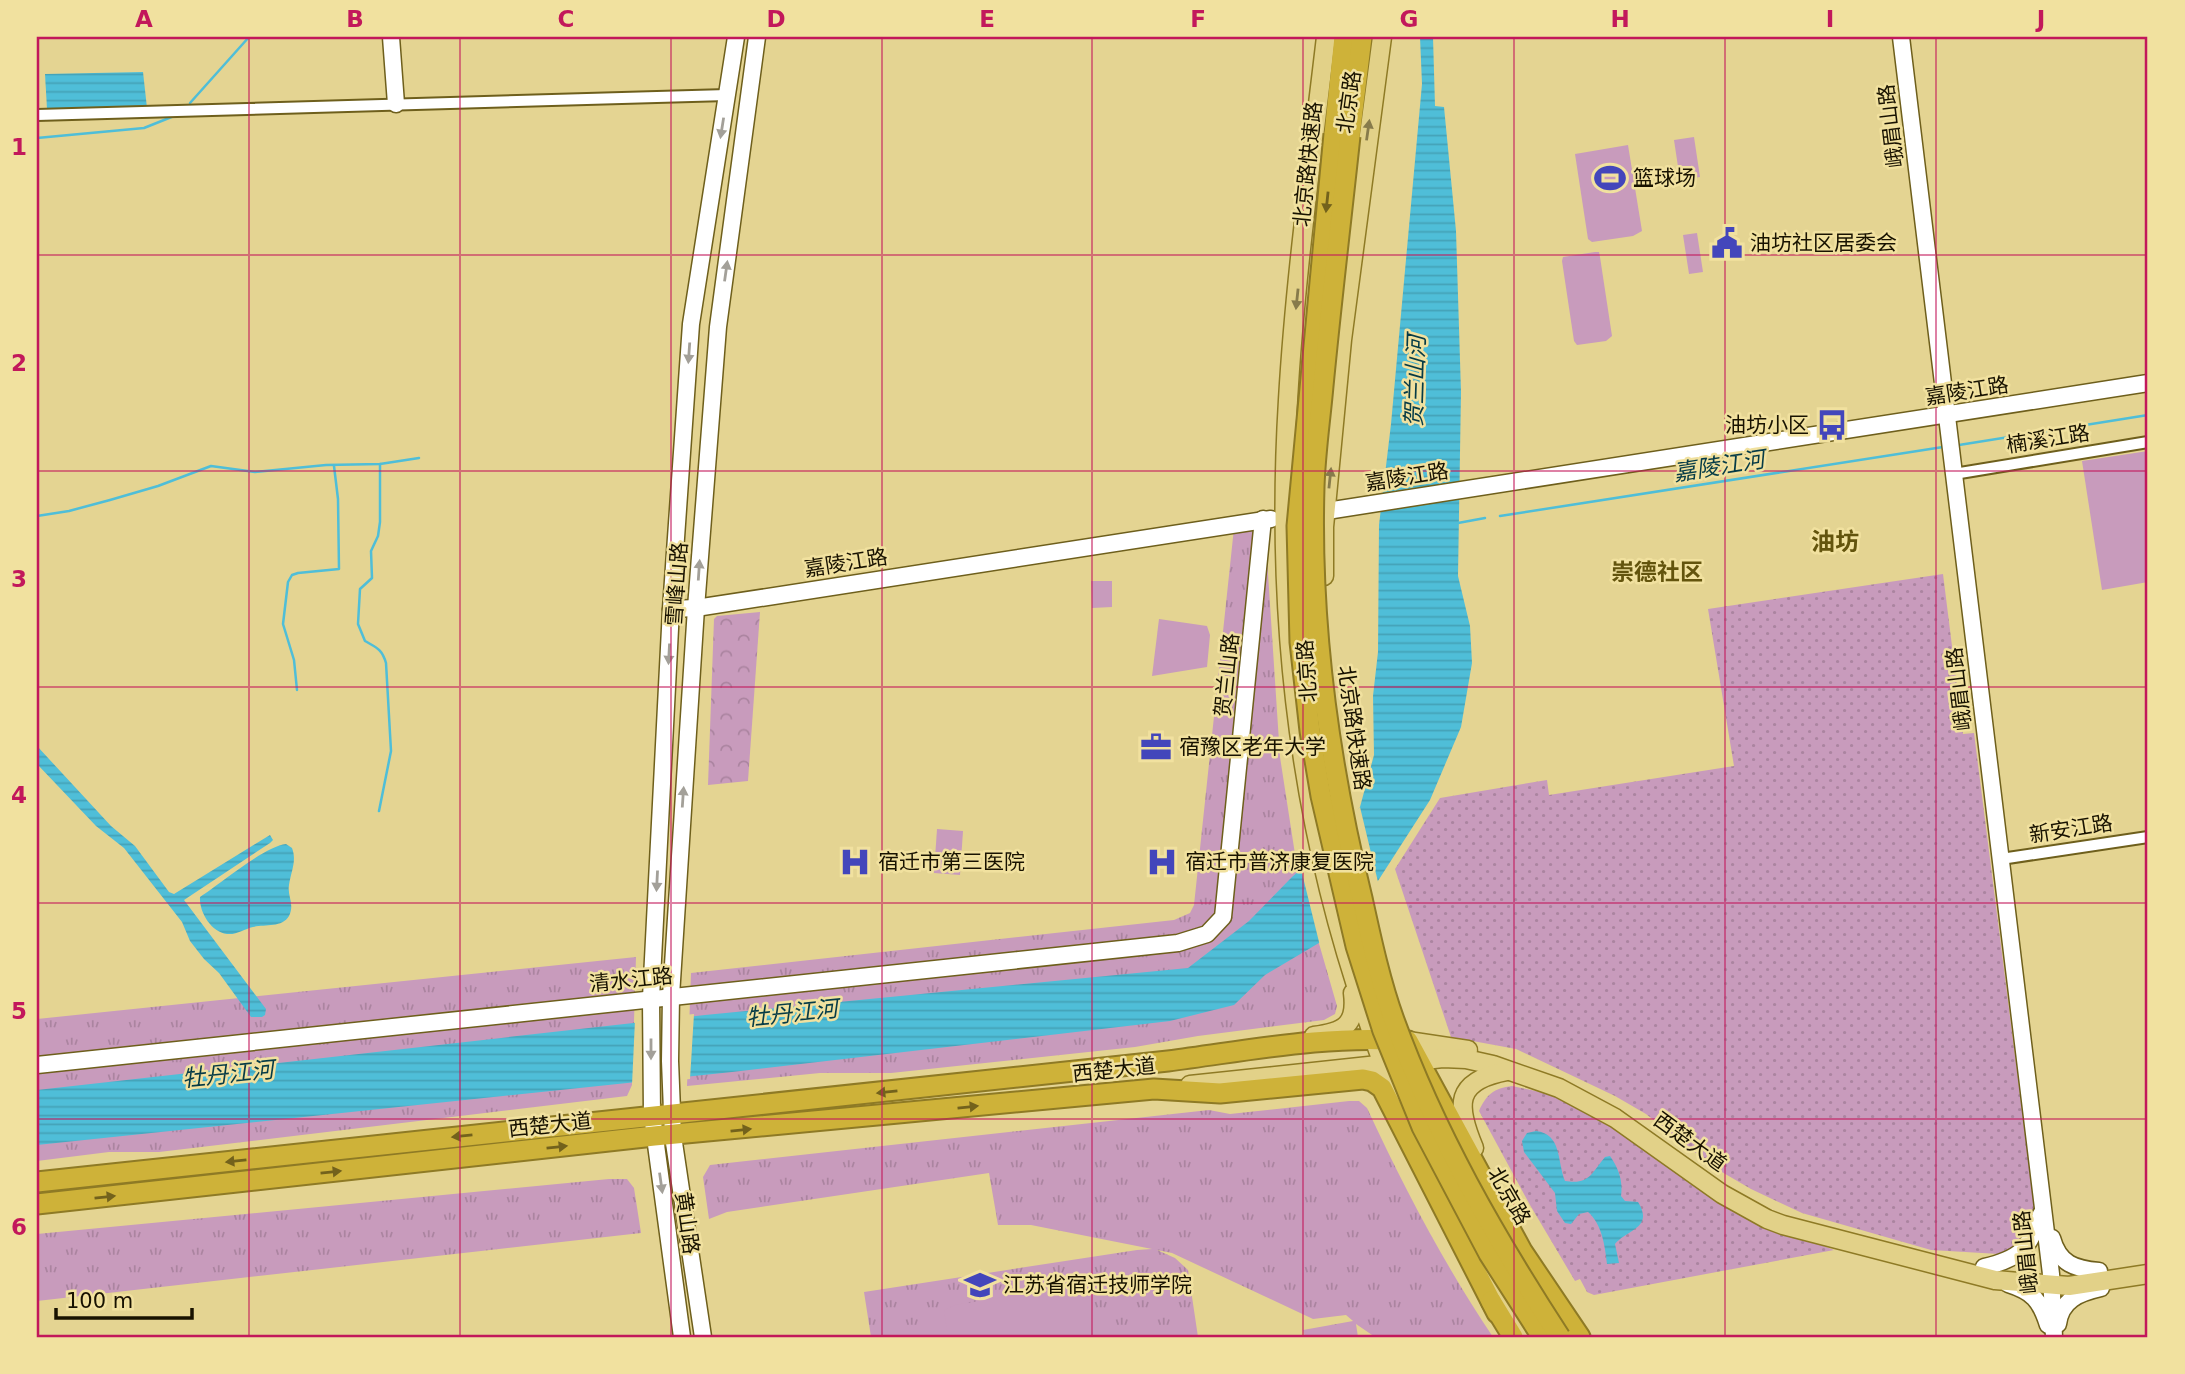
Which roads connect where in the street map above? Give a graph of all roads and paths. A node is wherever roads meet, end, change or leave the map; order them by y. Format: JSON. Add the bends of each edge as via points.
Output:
{"nodes":[{"id":1,"x":391,"y":37,"type":"edge"},
{"id":2,"x":736,"y":37,"type":"edge"},
{"id":3,"x":757,"y":37,"type":"edge"},
{"id":4,"x":1326,"y":37,"type":"edge"},
{"id":5,"x":1345,"y":37,"type":"edge"},
{"id":6,"x":1362,"y":37,"type":"edge"},
{"id":7,"x":1382,"y":37,"type":"edge"},
{"id":8,"x":1901,"y":37,"type":"edge"},
{"id":9,"x":727,"y":95,"type":"junction"},
{"id":10,"x":396,"y":104,"type":"junction"},
{"id":11,"x":37,"y":115,"type":"edge"},
{"id":12,"x":1342,"y":135,"type":"junction"},
{"id":13,"x":2148,"y":383,"type":"edge"},
{"id":14,"x":1947,"y":415,"type":"junction"},
{"id":15,"x":2148,"y":442,"type":"edge"},
{"id":16,"x":1954,"y":474,"type":"junction"},
{"id":17,"x":1326,"y":511,"type":"junction"},
{"id":18,"x":1286,"y":517,"type":"junction"},
{"id":19,"x":1262,"y":519,"type":"junction"},
{"id":20,"x":696,"y":608,"type":"junction"},
{"id":21,"x":671,"y":609,"type":"junction"},
{"id":22,"x":2148,"y":837,"type":"edge"},
{"id":23,"x":2001,"y":859,"type":"junction"},
{"id":24,"x":1223,"y":918,"type":"joint"},
{"id":25,"x":1349,"y":968,"type":"junction"},
{"id":26,"x":670,"y":1004,"type":"junction"},
{"id":27,"x":651,"y":1006,"type":"junction"},
{"id":28,"x":1374,"y":1038,"type":"junction"},
{"id":29,"x":1408,"y":1041,"type":"junction"},
{"id":30,"x":1417,"y":1061,"type":"junction"},
{"id":31,"x":1149,"y":1063,"type":"junction"},
{"id":32,"x":37,"y":1065,"type":"edge"},
{"id":33,"x":1383,"y":1065,"type":"junction"},
{"id":34,"x":1507,"y":1071,"type":"junction"},
{"id":35,"x":1154,"y":1089,"type":"junction"},
{"id":36,"x":652,"y":1115,"type":"junction"},
{"id":37,"x":672,"y":1115,"type":"junction"},
{"id":38,"x":664,"y":1136,"type":"junction"},
{"id":39,"x":1419,"y":1152,"type":"junction"},
{"id":40,"x":37,"y":1182,"type":"edge"},
{"id":41,"x":37,"y":1204,"type":"edge"},
{"id":42,"x":1498,"y":1207,"type":"junction"},
{"id":43,"x":2043,"y":1208,"type":"junction"},
{"id":44,"x":1470,"y":1260,"type":"junction"},
{"id":45,"x":2148,"y":1266,"type":"edge"},
{"id":46,"x":2099,"y":1271,"type":"junction"},
{"id":47,"x":1990,"y":1273,"type":"junction"},
{"id":48,"x":2148,"y":1275,"type":"edge"},
{"id":49,"x":2051,"y":1280,"type":"junction"},
{"id":50,"x":1571,"y":1335,"type":"edge"},
{"id":51,"x":682,"y":1337,"type":"edge"},
{"id":52,"x":703,"y":1337,"type":"edge"},
{"id":53,"x":1513,"y":1337,"type":"edge"},
{"id":54,"x":1529,"y":1337,"type":"edge"},
{"id":55,"x":1542,"y":1337,"type":"edge"},
{"id":56,"x":2054,"y":1337,"type":"edge"}],
"edges":[{"from":1,"to":10,"type":"street"},
{"from":2,"to":9,"type":"street","name":"雪峰山路"},
{"from":20,"to":3,"type":"street","name":"雪峰山路","one_way":true,"via":[[718,327]]},
{"from":4,"to":18,"type":"main road","name":"北京路","one_way":true,"via":[[1291,353]]},
{"from":5,"to":12,"type":"highway","name":"北京路快速路"},
{"from":6,"to":12,"type":"highway","name":"北京路快速路"},
{"from":17,"to":7,"type":"main road","name":"北京路","one_way":true,"via":[[1342,340]]},
{"from":8,"to":14,"type":"street","name":"峨眉山路"},
{"from":9,"to":10,"type":"street"},
{"from":9,"to":21,"type":"street","name":"雪峰山路","one_way":true,"via":[[691,324]]},
{"from":10,"to":11,"type":"street"},
{"from":12,"to":50,"type":"highway","name":"北京路快速路","bridge":true,"via":[[1314,484],[1314,558],[1331,750],[1354,869],[1394,1020],[1464,1177],[1520,1275]]},
{"from":12,"to":55,"type":"highway","name":"北京路快速路","one_way":true,"bridge":true,"via":[[1297,526],[1300,642],[1310,731],[1356,946],[1383,1031],[1445,1173]]},
{"from":13,"to":14,"type":"street","name":"嘉陵江路"},
{"from":14,"to":16,"type":"street","name":"峨眉山路"},
{"from":14,"to":17,"type":"street","name":"嘉陵江路"},
{"from":15,"to":16,"type":"street","name":"楠溪江路"},
{"from":16,"to":23,"type":"street","name":"峨眉山路"},
{"from":17,"to":18,"type":"street","name":"嘉陵江路"},
{"from":17,"to":29,"type":"main road","name":"北京路","bridge":true,"via":[[1324,568],[1337,750],[1347,814],[1387,983]]},
{"from":18,"to":19,"type":"street","name":"嘉陵江路"},
{"from":18,"to":25,"type":"main road","name":"北京路","via":[[1286,620],[1292,682],[1316,841]]},
{"from":19,"to":20,"type":"street","name":"嘉陵江路"},
{"from":19,"to":24,"type":"street","name":"贺兰山路"},
{"from":20,"to":21,"type":"street","name":"嘉陵江路"},
{"from":26,"to":20,"type":"street","name":"雪峰山路","one_way":true},
{"from":21,"to":27,"type":"street","name":"雪峰山路","one_way":true},
{"from":22,"to":23,"type":"street","name":"新安江路"},
{"from":23,"to":43,"type":"street","name":"峨眉山路"},
{"from":24,"to":26,"type":"street","name":"清水江路","via":[[1207,934],[1178,943]]},
{"from":25,"to":28,"type":"main road","name":"北京路"},
{"from":25,"to":31,"type":"main road","via":[[1355,1010],[1351,1021],[1340,1029]]},
{"from":26,"to":27,"type":"street","name":"清水江路"},
{"from":26,"to":37,"type":"street","name":"雪峰山路"},
{"from":27,"to":32,"type":"street","name":"清水江路","via":[[540,1012]]},
{"from":27,"to":36,"type":"street","name":"雪峰山路","one_way":true},
{"from":28,"to":29,"type":"highway","name":"西楚大道"},
{"from":28,"to":31,"type":"highway","name":"西楚大道"},
{"from":28,"to":33,"type":"main road","name":"北京路"},
{"from":29,"to":30,"type":"highway"},
{"from":29,"to":47,"type":"main road","name":"西楚大道","via":[[1503,1058],[1562,1080],[1636,1121],[1739,1194],[1787,1215]]},
{"from":30,"to":33,"type":"main road","name":"西楚大道"},
{"from":30,"to":34,"type":"main road","name":"西楚大道","via":[[1466,1059]]},
{"from":30,"to":42,"type":"highway"},
{"from":30,"to":50,"type":"main road","name":"北京路","via":[[1445,1130]]},
{"from":31,"to":37,"type":"highway","name":"西楚大道","one_way":true},
{"from":33,"to":35,"type":"main road","name":"西楚大道"},
{"from":33,"to":39,"type":"main road","name":"北京路"},
{"from":34,"to":42,"type":"main road","via":[[1472,1083],[1461,1103]]},
{"from":34,"to":47,"type":"main road","name":"西楚大道","via":[[1559,1088],[1615,1118],[1723,1194],[1767,1219]]},
{"from":38,"to":35,"type":"highway","name":"西楚大道","one_way":true},
{"from":35,"to":44,"type":"highway","via":[[1220,1093],[1372,1081],[1382,1088]]},
{"from":36,"to":37,"type":"highway"},
{"from":36,"to":38,"type":"street","name":"黄山路"},
{"from":36,"to":40,"type":"highway","name":"西楚大道","one_way":true},
{"from":37,"to":38,"type":"street","name":"雪峰山路"},
{"from":41,"to":38,"type":"highway","name":"西楚大道","one_way":true},
{"from":38,"to":51,"type":"street","name":"黄山路","one_way":true},
{"from":38,"to":52,"type":"street","name":"黄山路"},
{"from":39,"to":44,"type":"highway"},
{"from":39,"to":54,"type":"main road","name":"北京路","via":[[1474,1254]]},
{"from":42,"to":50,"type":"highway"},
{"from":43,"to":46,"type":"street","via":[[2064,1262],[2081,1270]]},
{"from":43,"to":47,"type":"street","via":[[2028,1245]]},
{"from":43,"to":49,"type":"street","name":"峨眉山路"},
{"from":44,"to":53,"type":"highway"},
{"from":45,"to":46,"type":"main road","name":"西楚大道"},
{"from":46,"to":49,"type":"main road","name":"西楚大道"},
{"from":47,"to":49,"type":"main road","name":"西楚大道"},
{"from":47,"to":56,"type":"street","via":[[2033,1295]]},
{"from":48,"to":49,"type":"main road","name":"西楚大道","via":[[2069,1286]]},
{"from":48,"to":56,"type":"street","via":[[2071,1299],[2059,1316]]},
{"from":49,"to":56,"type":"street","name":"峨眉山路"}]}
